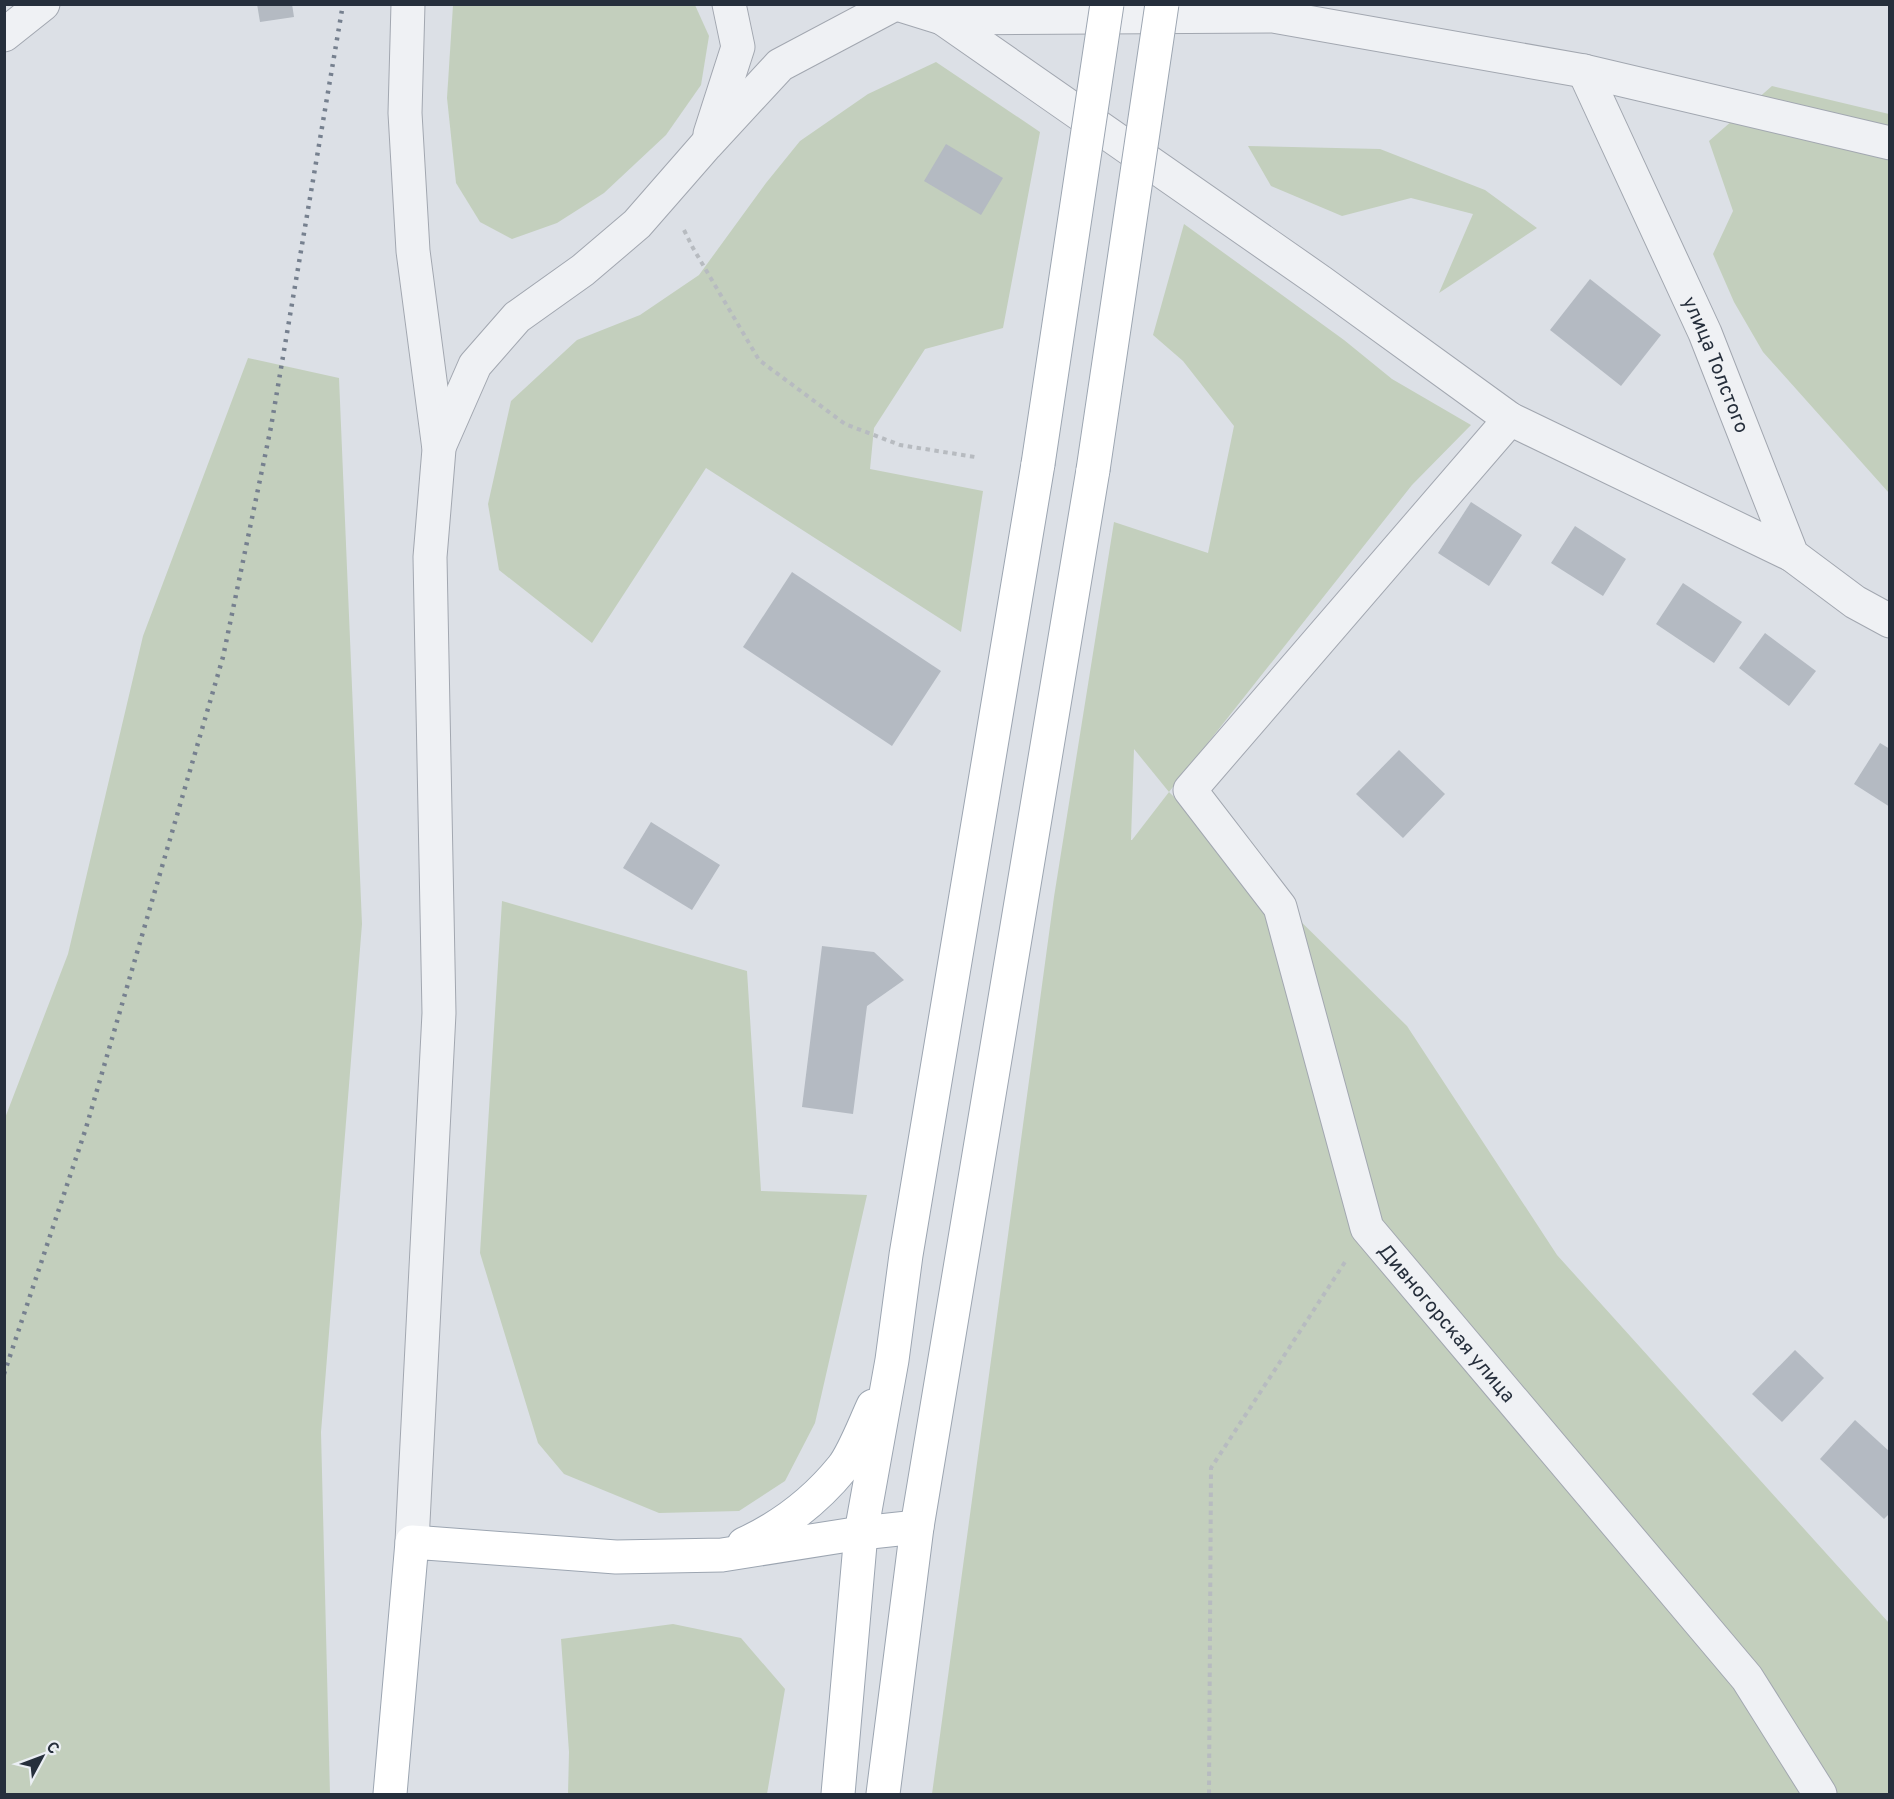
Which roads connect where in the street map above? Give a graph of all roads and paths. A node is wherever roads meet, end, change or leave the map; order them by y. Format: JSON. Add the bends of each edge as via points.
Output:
{"nodes":[{"id":1,"x":43,"y":4,"type":"edge"},
{"id":2,"x":408,"y":4,"type":"edge"},
{"id":3,"x":729,"y":4,"type":"edge"},
{"id":4,"x":896,"y":4,"type":"edge"},
{"id":5,"x":1107,"y":4,"type":"edge"},
{"id":6,"x":1162,"y":4,"type":"edge"},
{"id":7,"x":942,"y":18,"type":"junction"},
{"id":8,"x":4,"y":35,"type":"edge"},
{"id":9,"x":1584,"y":71,"type":"junction"},
{"id":10,"x":1890,"y":143,"type":"edge"},
{"id":11,"x":706,"y":145,"type":"junction"},
{"id":12,"x":666,"y":192,"type":"junction"},
{"id":13,"x":1510,"y":419,"type":"junction"},
{"id":14,"x":439,"y":448,"type":"junction"},
{"id":15,"x":975,"y":457,"type":"dead end"},
{"id":16,"x":1792,"y":555,"type":"junction"},
{"id":17,"x":1890,"y":621,"type":"edge"},
{"id":18,"x":1367,"y":1228,"type":"junction"},
{"id":19,"x":892,"y":1360,"type":"junction"},
{"id":20,"x":917,"y":1527,"type":"junction"},
{"id":21,"x":861,"y":1533,"type":"junction"},
{"id":22,"x":412,"y":1542,"type":"junction"},
{"id":23,"x":722,"y":1555,"type":"junction"},
{"id":24,"x":390,"y":1794,"type":"edge"},
{"id":25,"x":838,"y":1794,"type":"edge"},
{"id":26,"x":883,"y":1794,"type":"edge"},
{"id":27,"x":1209,"y":1794,"type":"edge"},
{"id":28,"x":1820,"y":1794,"type":"edge"}],
"edges":[{"from":1,"to":8,"type":"street"},
{"from":2,"to":14,"type":"street","via":[[405,113],[413,251]]},
{"from":3,"to":11,"type":"street","via":[[738,47]]},
{"from":4,"to":7,"type":"street"},
{"from":4,"to":11,"type":"street","via":[[780,65]]},
{"from":5,"to":19,"type":"main road","bridge":true,"via":[[1038,464],[906,1255]]},
{"from":6,"to":20,"type":"main road","bridge":true,"via":[[1093,470]]},
{"from":7,"to":9,"type":"street","via":[[1274,16]]},
{"from":7,"to":13,"type":"street"},
{"from":9,"to":10,"type":"street"},
{"from":9,"to":16,"type":"street","name":"улица Толстого","via":[[1705,333]]},
{"from":11,"to":12,"type":"street"},
{"from":12,"to":14,"type":"street","via":[[637,224],[592,262],[517,317],[475,365]]},
{"from":12,"to":15,"type":"path","via":[[693,248],[759,360],[845,424],[900,445]]},
{"from":13,"to":16,"type":"street"},
{"from":13,"to":18,"type":"street","name":"Дивногорская улица","via":[[1190,790],[1280,907]]},
{"from":14,"to":22,"type":"street","via":[[430,557],[439,1013]]},
{"from":16,"to":17,"type":"street","via":[[1855,602]]},
{"from":18,"to":27,"type":"path","via":[[1211,1468]]},
{"from":18,"to":28,"type":"street","name":"Дивногорская улица","via":[[1747,1678]]},
{"from":19,"to":21,"type":"main road"},
{"from":19,"to":23,"type":"main road","via":[[843,1467],[802,1509],[767,1534]]},
{"from":20,"to":21,"type":"main road"},
{"from":20,"to":26,"type":"main road"},
{"from":21,"to":23,"type":"main road"},
{"from":21,"to":25,"type":"main road"},
{"from":22,"to":23,"type":"main road","via":[[616,1557]]},
{"from":22,"to":24,"type":"main road"}]}
